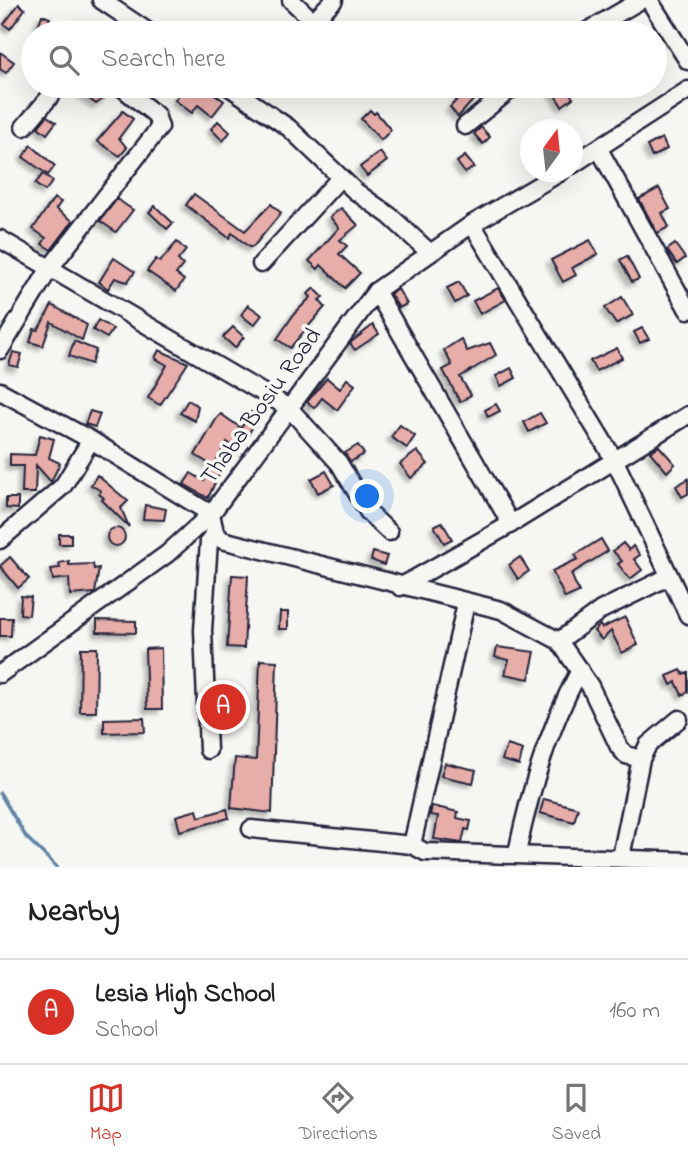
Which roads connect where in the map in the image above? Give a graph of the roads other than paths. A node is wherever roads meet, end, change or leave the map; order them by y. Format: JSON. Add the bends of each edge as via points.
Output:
{"nodes":[{"id":1,"x":101,"y":0,"type":"edge"},
{"id":2,"x":291,"y":0,"type":"edge"},
{"id":3,"x":334,"y":0,"type":"edge"},
{"id":4,"x":641,"y":0,"type":"edge"},
{"id":5,"x":649,"y":0,"type":"edge"},
{"id":6,"x":132,"y":21,"type":"edge"},
{"id":7,"x":312,"y":21,"type":"edge"},
{"id":8,"x":314,"y":21,"type":"edge"},
{"id":9,"x":605,"y":21,"type":"edge"},
{"id":10,"x":662,"y":21,"type":"edge"},
{"id":11,"x":667,"y":28,"type":"edge"},
{"id":12,"x":688,"y":61,"type":"edge"},
{"id":13,"x":688,"y":90,"type":"edge"},
{"id":14,"x":49,"y":98,"type":"edge"},
{"id":15,"x":135,"y":98,"type":"edge"},
{"id":16,"x":245,"y":98,"type":"edge"},
{"id":17,"x":500,"y":98,"type":"edge"},
{"id":18,"x":465,"y":126,"type":"dead end"},
{"id":19,"x":24,"y":127,"type":"dead end"},
{"id":20,"x":599,"y":149,"type":"junction"},
{"id":21,"x":583,"y":158,"type":"edge"},
{"id":22,"x":340,"y":177,"type":"junction"},
{"id":23,"x":544,"y":182,"type":"edge"},
{"id":24,"x":472,"y":224,"type":"junction"},
{"id":25,"x":0,"y":239,"type":"edge"},
{"id":26,"x":429,"y":252,"type":"junction"},
{"id":27,"x":261,"y":264,"type":"dead end"},
{"id":28,"x":50,"y":268,"type":"junction"},
{"id":29,"x":376,"y":291,"type":"junction"},
{"id":30,"x":688,"y":310,"type":"edge"},
{"id":31,"x":0,"y":350,"type":"edge"},
{"id":32,"x":0,"y":391,"type":"edge"},
{"id":33,"x":289,"y":408,"type":"junction"},
{"id":34,"x":688,"y":415,"type":"edge"},
{"id":35,"x":91,"y":440,"type":"junction"},
{"id":36,"x":615,"y":461,"type":"junction"},
{"id":37,"x":211,"y":514,"type":"junction"},
{"id":38,"x":511,"y":524,"type":"junction"},
{"id":39,"x":215,"y":532,"type":"junction"},
{"id":40,"x":388,"y":532,"type":"dead end"},
{"id":41,"x":2,"y":535,"type":"edge"},
{"id":42,"x":668,"y":577,"type":"junction"},
{"id":43,"x":400,"y":587,"type":"junction"},
{"id":44,"x":467,"y":603,"type":"junction"},
{"id":45,"x":688,"y":615,"type":"edge"},
{"id":46,"x":559,"y":641,"type":"junction"},
{"id":47,"x":580,"y":670,"type":"junction"},
{"id":48,"x":0,"y":674,"type":"edge"},
{"id":49,"x":679,"y":719,"type":"dead end"},
{"id":50,"x":208,"y":750,"type":"dead end"},
{"id":51,"x":641,"y":759,"type":"junction"},
{"id":52,"x":251,"y":829,"type":"dead end"},
{"id":53,"x":517,"y":853,"type":"junction"},
{"id":54,"x":421,"y":855,"type":"edge"},
{"id":55,"x":621,"y":857,"type":"junction"},
{"id":56,"x":688,"y":861,"type":"edge"}],
"edges":[{"from":1,"to":6,"type":"street"},
{"from":2,"to":7,"type":"street"},
{"from":3,"to":8,"type":"street"},
{"from":4,"to":9,"type":"street"},
{"from":5,"to":10,"type":"street"},
{"from":11,"to":12,"type":"street"},
{"from":13,"to":20,"type":"street"},
{"from":14,"to":19,"type":"street"},
{"from":15,"to":28,"type":"street","via":[[156,115],[160,127]]},
{"from":16,"to":22,"type":"street","via":[[289,128]]},
{"from":17,"to":18,"type":"street"},
{"from":20,"to":21,"type":"street"},
{"from":20,"to":30,"type":"street"},
{"from":22,"to":26,"type":"street"},
{"from":22,"to":27,"type":"street"},
{"from":23,"to":24,"type":"street","name":"Thaba Bosiu Road"},
{"from":24,"to":26,"type":"street","name":"Thaba Bosiu Road"},
{"from":24,"to":36,"type":"street"},
{"from":25,"to":28,"type":"street"},
{"from":26,"to":29,"type":"street","name":"Thaba Bosiu Road"},
{"from":28,"to":31,"type":"street"},
{"from":28,"to":33,"type":"street"},
{"from":29,"to":33,"type":"street","name":"Thaba Bosiu Road"},
{"from":29,"to":38,"type":"street"},
{"from":32,"to":35,"type":"street"},
{"from":33,"to":37,"type":"street","name":"Thaba Bosiu Road"},
{"from":33,"to":40,"type":"street","via":[[318,436],[369,513]]},
{"from":34,"to":36,"type":"street"},
{"from":35,"to":37,"type":"street"},
{"from":35,"to":41,"type":"street","via":[[63,486]]},
{"from":36,"to":38,"type":"street"},
{"from":36,"to":42,"type":"street"},
{"from":37,"to":39,"type":"street"},
{"from":37,"to":48,"type":"street","name":"Thaba Bosiu Road","via":[[167,554]]},
{"from":38,"to":43,"type":"street"},
{"from":39,"to":43,"type":"street","via":[[222,540]]},
{"from":39,"to":50,"type":"street","via":[[209,541],[202,630]]},
{"from":42,"to":45,"type":"street"},
{"from":42,"to":46,"type":"street","via":[[601,610]]},
{"from":43,"to":44,"type":"street"},
{"from":44,"to":46,"type":"street","via":[[501,610]]},
{"from":44,"to":54,"type":"street"},
{"from":46,"to":47,"type":"street"},
{"from":47,"to":51,"type":"street","via":[[619,747],[626,755]]},
{"from":47,"to":53,"type":"street","via":[[562,702],[528,797]]},
{"from":49,"to":51,"type":"street","via":[[648,745]]},
{"from":51,"to":55,"type":"street"},
{"from":52,"to":54,"type":"street"},
{"from":53,"to":54,"type":"street"},
{"from":53,"to":55,"type":"street"},
{"from":55,"to":56,"type":"street"}]}
